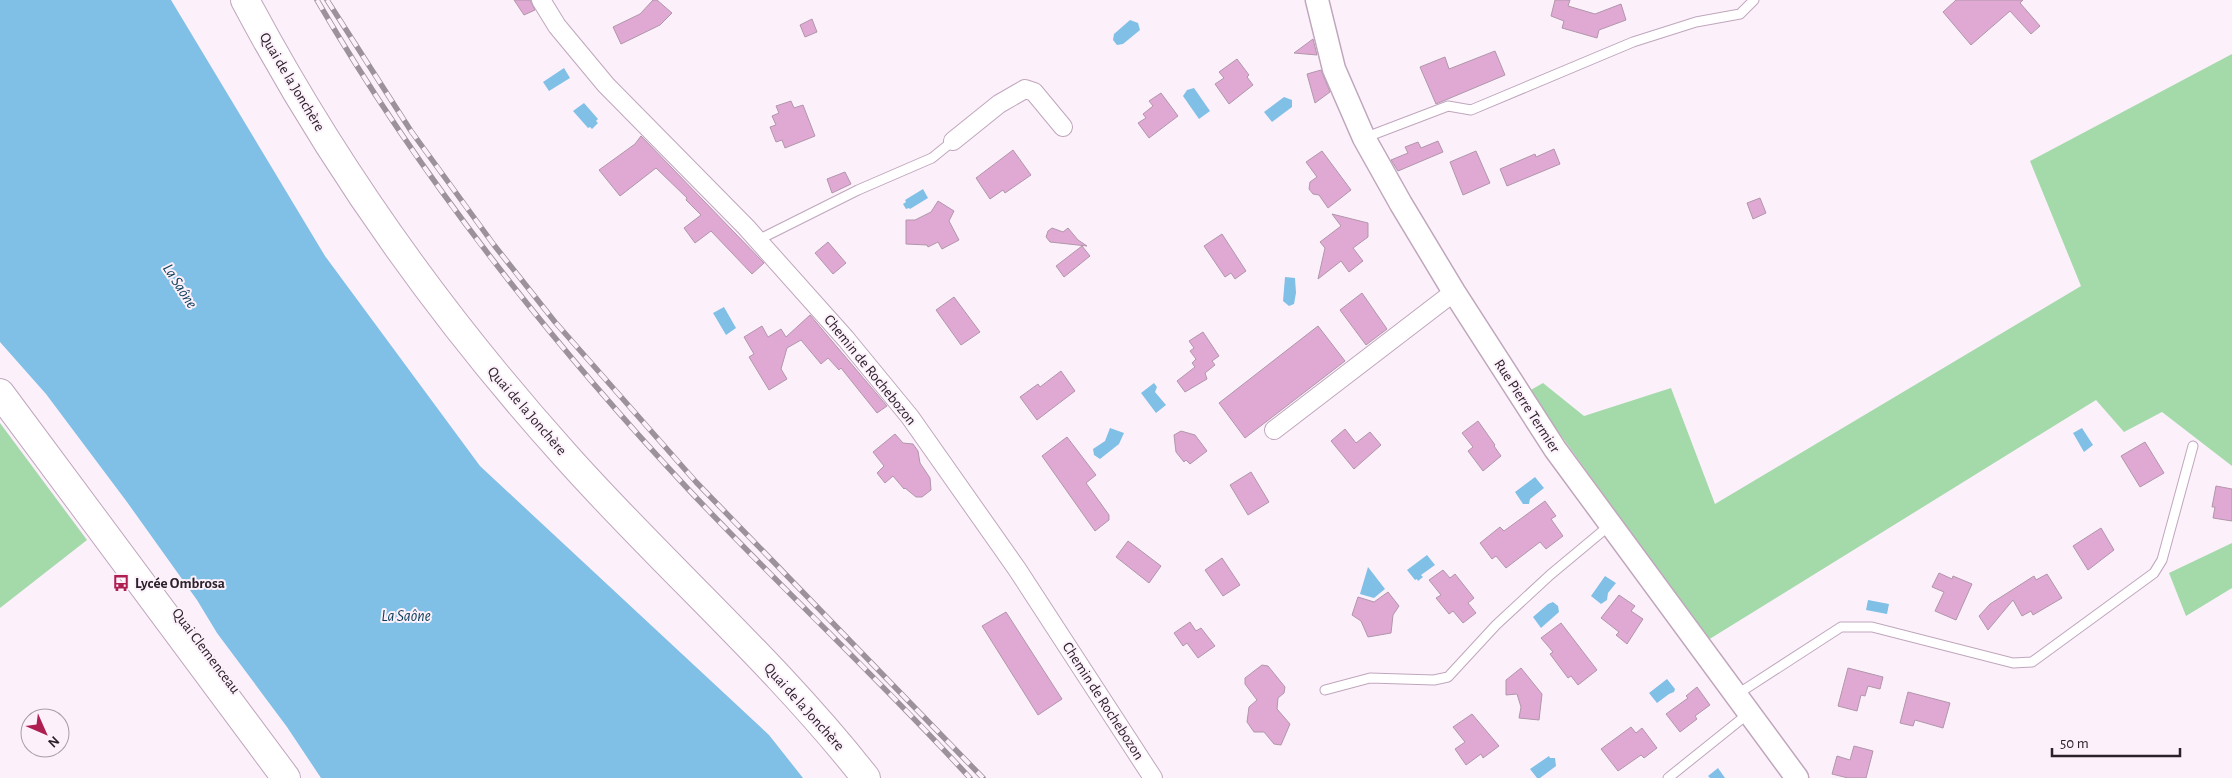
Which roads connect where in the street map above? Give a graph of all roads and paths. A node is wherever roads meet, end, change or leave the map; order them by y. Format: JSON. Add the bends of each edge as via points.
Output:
{"nodes":[{"id":1,"x":245,"y":0,"type":"edge"},
{"id":2,"x":541,"y":0,"type":"edge"},
{"id":3,"x":1316,"y":0,"type":"edge"},
{"id":4,"x":1754,"y":0,"type":"edge"},
{"id":5,"x":1063,"y":127,"type":"dead end"},
{"id":6,"x":1364,"y":138,"type":"junction"},
{"id":7,"x":953,"y":141,"type":"joint"},
{"id":8,"x":758,"y":240,"type":"junction"},
{"id":9,"x":1454,"y":292,"type":"junction"},
{"id":10,"x":0,"y":393,"type":"edge"},
{"id":11,"x":1274,"y":430,"type":"dead end"},
{"id":12,"x":2193,"y":446,"type":"dead end"},
{"id":13,"x":84,"y":508,"type":"junction"},
{"id":14,"x":1610,"y":525,"type":"junction"},
{"id":15,"x":1325,"y":690,"type":"dead end"},
{"id":16,"x":1743,"y":704,"type":"junction"},
{"id":17,"x":286,"y":778,"type":"edge"},
{"id":18,"x":301,"y":778,"type":"edge"},
{"id":19,"x":866,"y":778,"type":"edge"},
{"id":20,"x":1153,"y":778,"type":"edge"},
{"id":21,"x":1668,"y":778,"type":"edge"},
{"id":22,"x":1797,"y":778,"type":"edge"}],
"edges":[{"from":1,"to":19,"type":"main road","name":"Quai de la Jonchère","via":[[332,149],[404,256],[481,357],[565,455],[787,686]]},
{"from":2,"to":8,"type":"street","name":"Chemin de Rochebozon","via":[[557,26],[606,85]]},
{"from":3,"to":6,"type":"street","name":"Rue Pierre Termier","via":[[1334,69]]},
{"from":4,"to":6,"type":"lane","via":[[1740,14],[1696,22],[1633,42],[1471,110],[1448,106]]},
{"from":5,"to":7,"type":"street","via":[[1034,92],[1025,89],[999,104]]},
{"from":6,"to":9,"type":"street","name":"Rue Pierre Termier"},
{"from":7,"to":8,"type":"lane","via":[[924,162],[858,190]]},
{"from":8,"to":20,"type":"street","name":"Chemin de Rochebozon","via":[[910,417],[1017,569]]},
{"from":9,"to":11,"type":"street"},
{"from":9,"to":14,"type":"street","name":"Rue Pierre Termier","via":[[1554,449]]},
{"from":10,"to":13,"type":"main road","name":"Quai Clemenceau"},
{"from":12,"to":16,"type":"lane","via":[[2162,560],[2154,573],[2032,662],[2013,663],[1872,627],[1841,627]]},
{"from":13,"to":17,"type":"main road","name":"Quai Clemenceau"},
{"from":13,"to":18,"type":"main road","name":"Quai Clemenceau","via":[[113,527]]},
{"from":14,"to":15,"type":"lane","via":[[1503,619],[1448,677],[1434,680],[1370,678]]},
{"from":14,"to":16,"type":"street","name":"Rue Pierre Termier"},
{"from":16,"to":21,"type":"lane"},
{"from":16,"to":22,"type":"street","name":"Rue Pierre Termier"}]}
